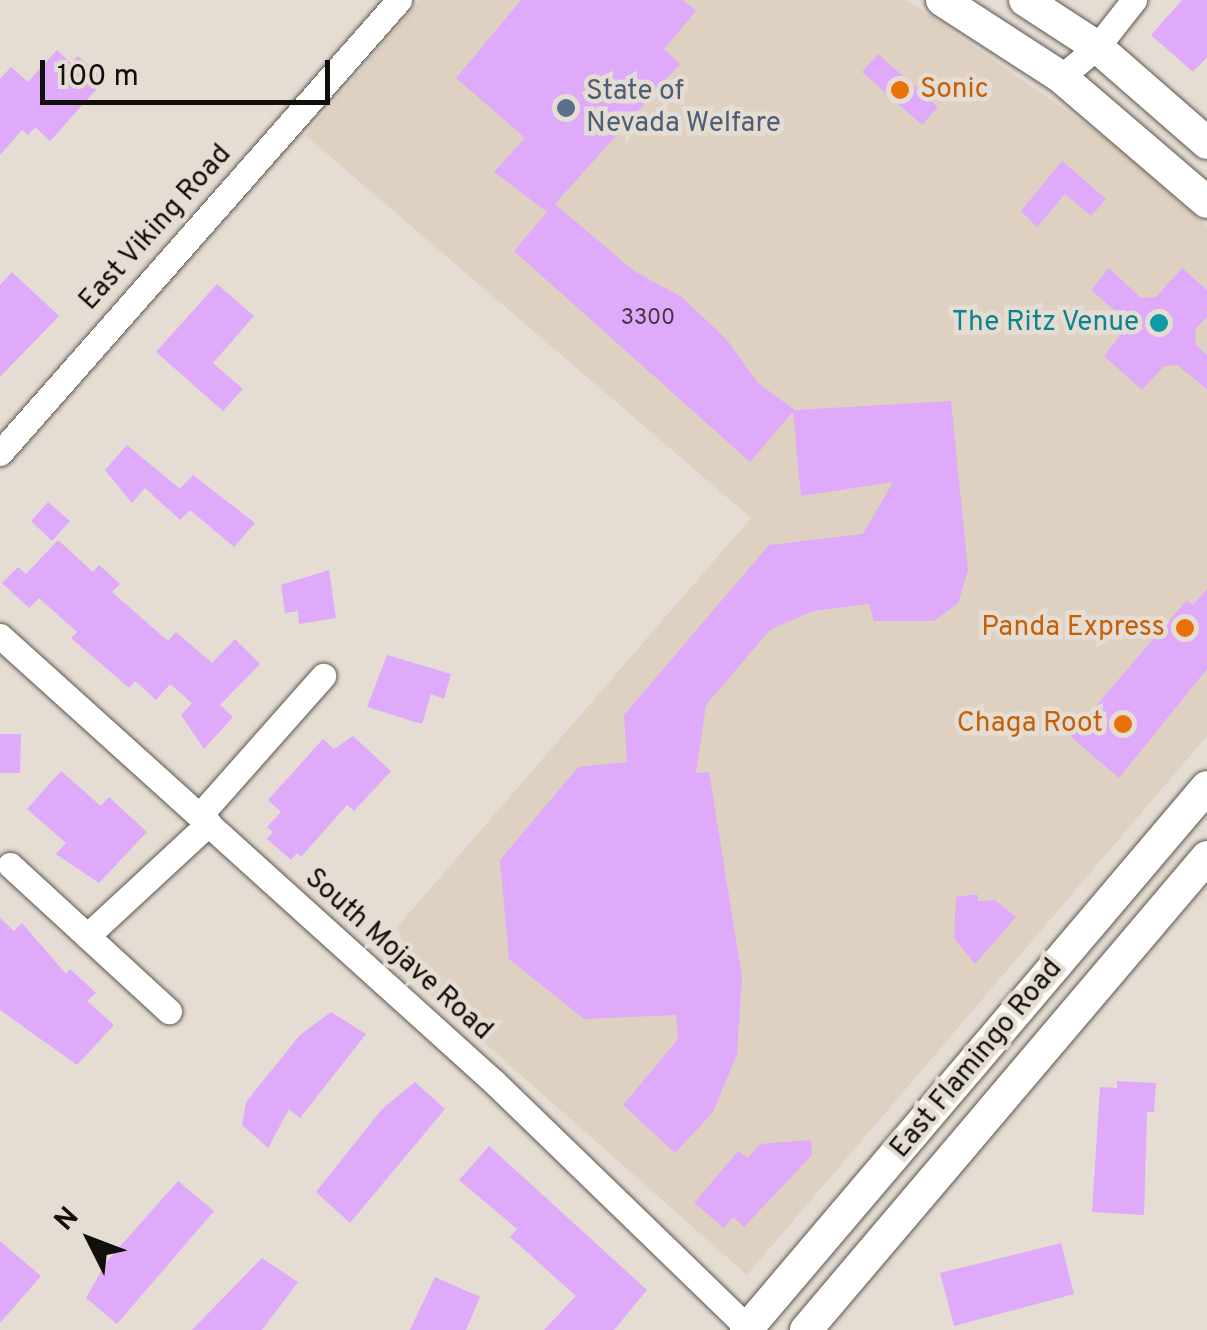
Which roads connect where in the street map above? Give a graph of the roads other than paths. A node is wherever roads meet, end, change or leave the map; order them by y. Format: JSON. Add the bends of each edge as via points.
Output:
{"nodes":[{"id":1,"x":399,"y":0,"type":"edge"},
{"id":2,"x":942,"y":0,"type":"edge"},
{"id":3,"x":1026,"y":0,"type":"edge"},
{"id":4,"x":1134,"y":0,"type":"edge"},
{"id":5,"x":1097,"y":47,"type":"junction"},
{"id":6,"x":1072,"y":85,"type":"junction"},
{"id":7,"x":1207,"y":143,"type":"edge"},
{"id":8,"x":1207,"y":202,"type":"edge"},
{"id":9,"x":0,"y":453,"type":"edge"},
{"id":10,"x":0,"y":636,"type":"edge"},
{"id":11,"x":323,"y":676,"type":"dead end"},
{"id":12,"x":1207,"y":787,"type":"edge"},
{"id":13,"x":204,"y":819,"type":"junction"},
{"id":14,"x":1207,"y":822,"type":"edge"},
{"id":15,"x":1207,"y":857,"type":"edge"},
{"id":16,"x":10,"y":866,"type":"dead end"},
{"id":17,"x":1129,"y":879,"type":"junction"},
{"id":18,"x":1173,"y":897,"type":"junction"},
{"id":19,"x":87,"y":936,"type":"junction"},
{"id":20,"x":1079,"y":1007,"type":"junction"},
{"id":21,"x":169,"y":1010,"type":"dead end"},
{"id":22,"x":844,"y":1215,"type":"junction"},
{"id":23,"x":747,"y":1329,"type":"edge"},
{"id":24,"x":803,"y":1330,"type":"edge"}],
"edges":[{"from":1,"to":9,"type":"street","name":"East Viking Road"},
{"from":2,"to":6,"type":"main road"},
{"from":3,"to":5,"type":"main road"},
{"from":4,"to":5,"type":"street"},
{"from":5,"to":6,"type":"street"},
{"from":5,"to":7,"type":"main road"},
{"from":6,"to":8,"type":"main road"},
{"from":10,"to":13,"type":"street","name":"South Mojave Road"},
{"from":11,"to":13,"type":"street"},
{"from":12,"to":17,"type":"main road","name":"East Flamingo Road"},
{"from":13,"to":19,"type":"street"},
{"from":13,"to":23,"type":"street","name":"South Mojave Road","via":[[494,1082]]},
{"from":14,"to":18,"type":"main road","via":[[1175,861]]},
{"from":15,"to":18,"type":"main road","name":"East Flamingo Road"},
{"from":16,"to":19,"type":"street"},
{"from":17,"to":20,"type":"main road","via":[[1138,904],[1078,979]]},
{"from":17,"to":22,"type":"main road","name":"East Flamingo Road"},
{"from":18,"to":20,"type":"main road","name":"East Flamingo Road"},
{"from":19,"to":21,"type":"street"},
{"from":20,"to":24,"type":"main road","name":"East Flamingo Road"},
{"from":22,"to":23,"type":"main road","name":"East Flamingo Road"},
{"from":22,"to":24,"type":"main road","via":[[834,1264],[800,1312]]}]}
